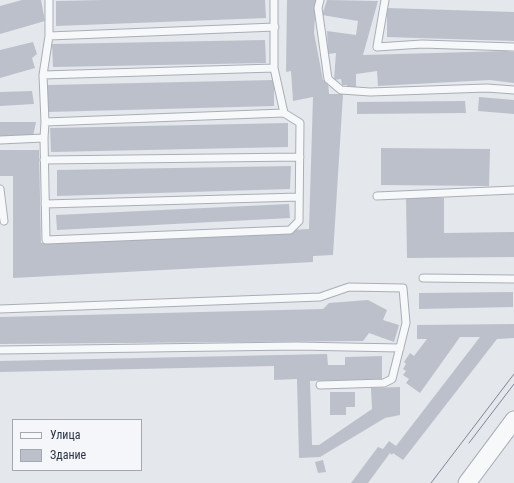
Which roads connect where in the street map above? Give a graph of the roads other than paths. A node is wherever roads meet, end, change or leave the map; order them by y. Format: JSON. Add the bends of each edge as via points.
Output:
{"nodes":[{"id":1,"x":49,"y":0,"type":"edge"},
{"id":2,"x":274,"y":0,"type":"edge"},
{"id":3,"x":320,"y":0,"type":"edge"},
{"id":4,"x":385,"y":0,"type":"edge"},
{"id":5,"x":275,"y":28,"type":"junction"},
{"id":6,"x":49,"y":36,"type":"junction"},
{"id":7,"x":514,"y":47,"type":"edge"},
{"id":8,"x":274,"y":68,"type":"junction"},
{"id":9,"x":43,"y":75,"type":"junction"},
{"id":10,"x":514,"y":90,"type":"edge"},
{"id":11,"x":284,"y":113,"type":"junction"},
{"id":12,"x":45,"y":122,"type":"junction"},
{"id":13,"x":44,"y":138,"type":"junction"},
{"id":14,"x":0,"y":140,"type":"edge"},
{"id":15,"x":300,"y":156,"type":"junction"},
{"id":16,"x":44,"y":160,"type":"junction"},
{"id":17,"x":0,"y":189,"type":"edge"},
{"id":18,"x":514,"y":190,"type":"edge"},
{"id":19,"x":377,"y":196,"type":"dead end"},
{"id":20,"x":299,"y":197,"type":"junction"},
{"id":21,"x":45,"y":204,"type":"junction"},
{"id":22,"x":4,"y":221,"type":"dead end"},
{"id":23,"x":424,"y":278,"type":"dead end"},
{"id":24,"x":514,"y":279,"type":"edge"},
{"id":25,"x":0,"y":308,"type":"edge"},
{"id":26,"x":400,"y":348,"type":"junction"},
{"id":27,"x":0,"y":350,"type":"edge"},
{"id":28,"x":320,"y":385,"type":"dead end"},
{"id":29,"x":514,"y":420,"type":"edge"},
{"id":30,"x":467,"y":483,"type":"edge"}],
"edges":[{"from":1,"to":6,"type":"lane"},
{"from":2,"to":5,"type":"lane"},
{"from":3,"to":10,"type":"lane","via":[[318,8],[328,79],[341,90]]},
{"from":4,"to":7,"type":"lane","via":[[377,47],[422,44]]},
{"from":5,"to":6,"type":"lane"},
{"from":5,"to":8,"type":"lane"},
{"from":6,"to":9,"type":"lane"},
{"from":8,"to":9,"type":"lane"},
{"from":8,"to":11,"type":"lane"},
{"from":9,"to":12,"type":"lane"},
{"from":11,"to":12,"type":"lane"},
{"from":11,"to":15,"type":"lane","via":[[300,123]]},
{"from":12,"to":13,"type":"lane"},
{"from":13,"to":14,"type":"lane"},
{"from":13,"to":16,"type":"lane"},
{"from":15,"to":16,"type":"lane"},
{"from":15,"to":20,"type":"lane"},
{"from":16,"to":21,"type":"lane"},
{"from":17,"to":22,"type":"lane"},
{"from":18,"to":19,"type":"lane"},
{"from":20,"to":21,"type":"lane"},
{"from":20,"to":21,"type":"lane","via":[[299,221],[290,230],[46,240]]},
{"from":23,"to":24,"type":"lane"},
{"from":25,"to":26,"type":"lane","via":[[320,297],[349,287],[403,288],[406,323]]},
{"from":26,"to":27,"type":"lane","via":[[296,346]]},
{"from":26,"to":28,"type":"lane","via":[[392,379],[384,383]]},
{"from":29,"to":30,"type":"street"}]}
